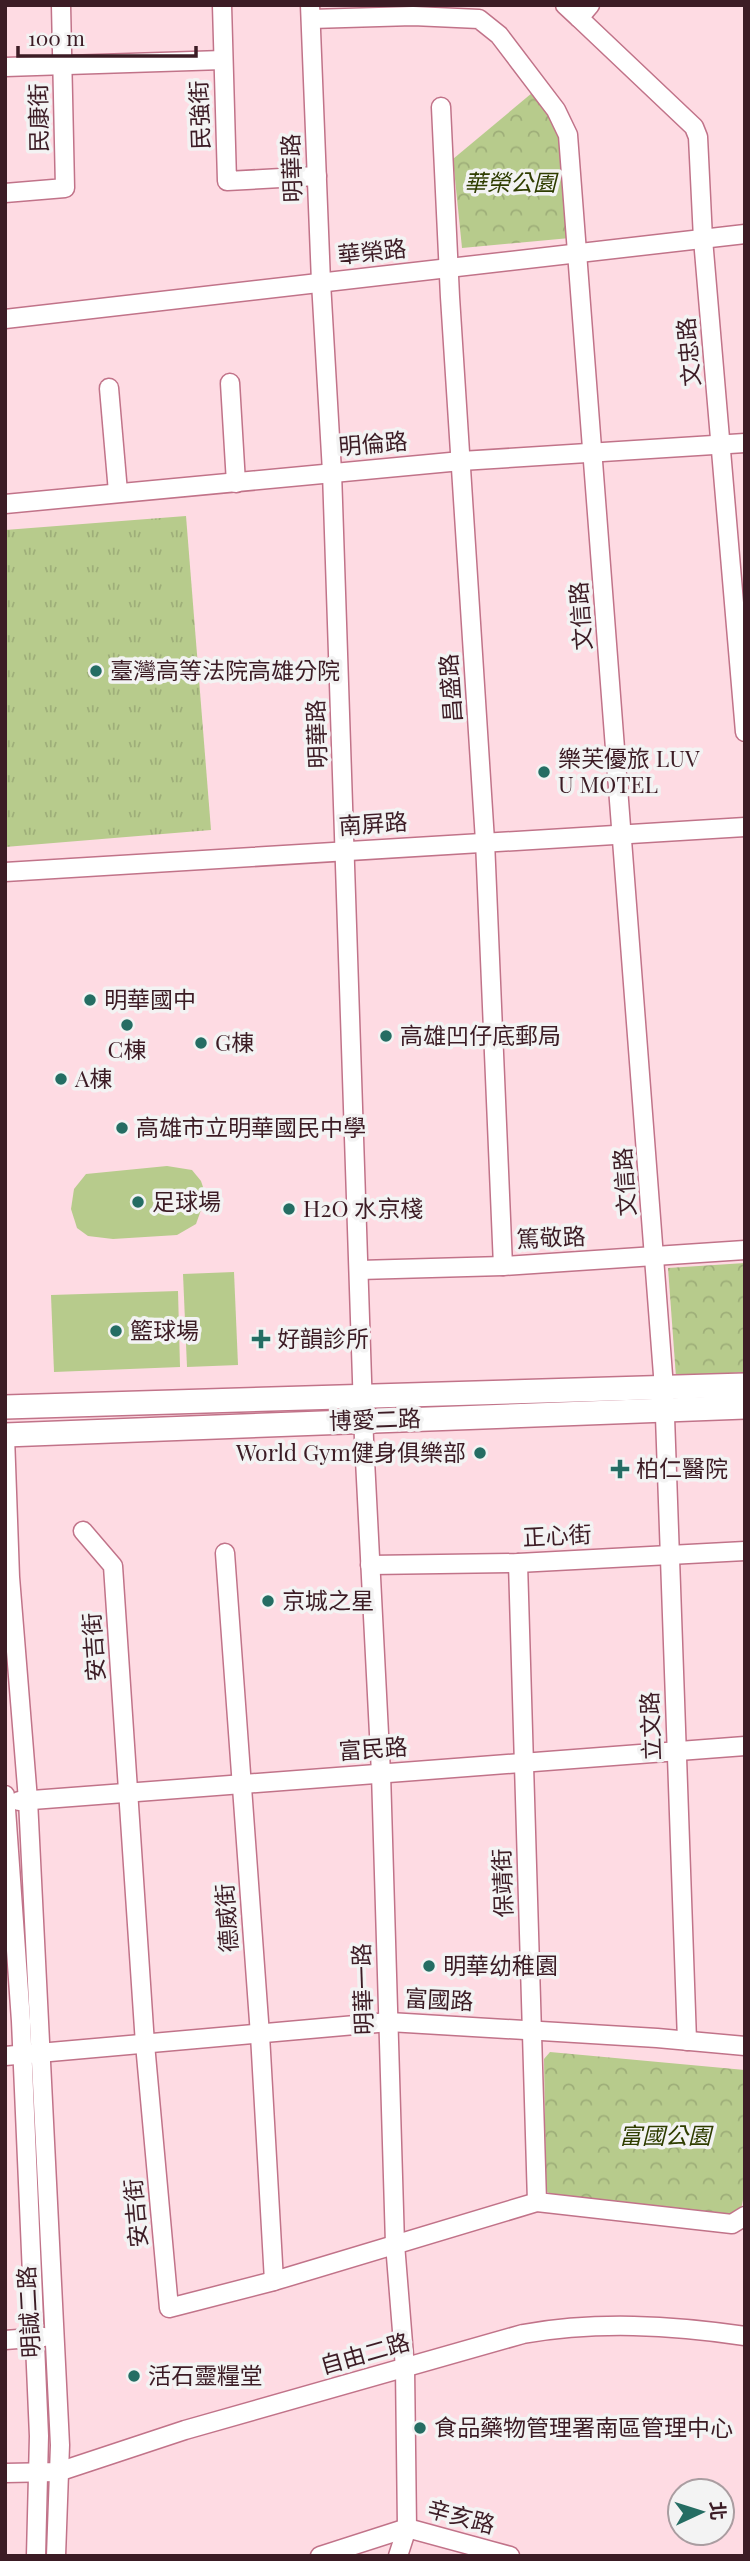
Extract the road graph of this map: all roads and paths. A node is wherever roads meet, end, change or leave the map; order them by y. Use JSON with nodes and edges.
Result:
{"nodes":[{"id":1,"x":61,"y":5,"type":"edge"},
{"id":2,"x":222,"y":5,"type":"edge"},
{"id":3,"x":565,"y":5,"type":"edge"},
{"id":4,"x":311,"y":12,"type":"edge"},
{"id":5,"x":584,"y":12,"type":"edge"},
{"id":6,"x":223,"y":60,"type":"junction"},
{"id":7,"x":62,"y":65,"type":"junction"},
{"id":8,"x":5,"y":67,"type":"edge"},
{"id":9,"x":441,"y":107,"type":"dead end"},
{"id":10,"x":317,"y":176,"type":"junction"},
{"id":11,"x":5,"y":193,"type":"edge"},
{"id":12,"x":745,"y":234,"type":"edge"},
{"id":13,"x":703,"y":239,"type":"junction"},
{"id":14,"x":578,"y":253,"type":"junction"},
{"id":15,"x":449,"y":268,"type":"junction"},
{"id":16,"x":321,"y":282,"type":"junction"},
{"id":17,"x":5,"y":319,"type":"edge"},
{"id":18,"x":230,"y":383,"type":"dead end"},
{"id":19,"x":109,"y":388,"type":"dead end"},
{"id":20,"x":745,"y":443,"type":"edge"},
{"id":21,"x":722,"y":445,"type":"junction"},
{"id":22,"x":593,"y":452,"type":"junction"},
{"id":23,"x":461,"y":461,"type":"junction"},
{"id":24,"x":332,"y":472,"type":"junction"},
{"id":25,"x":236,"y":483,"type":"junction"},
{"id":26,"x":118,"y":492,"type":"junction"},
{"id":27,"x":5,"y":504,"type":"edge"},
{"id":28,"x":745,"y":732,"type":"edge"},
{"id":29,"x":745,"y":827,"type":"edge"},
{"id":30,"x":622,"y":833,"type":"junction"},
{"id":31,"x":485,"y":841,"type":"junction"},
{"id":32,"x":345,"y":850,"type":"junction"},
{"id":33,"x":5,"y":872,"type":"edge"},
{"id":34,"x":745,"y":1250,"type":"edge"},
{"id":35,"x":655,"y":1256,"type":"junction"},
{"id":36,"x":503,"y":1266,"type":"junction"},
{"id":37,"x":359,"y":1270,"type":"junction"},
{"id":38,"x":745,"y":1385,"type":"edge"},
{"id":39,"x":363,"y":1395,"type":"junction"},
{"id":40,"x":665,"y":1399,"type":"junction"},
{"id":41,"x":5,"y":1407,"type":"edge"},
{"id":42,"x":745,"y":1407,"type":"edge"},
{"id":43,"x":364,"y":1420,"type":"junction"},
{"id":44,"x":5,"y":1435,"type":"edge"},
{"id":45,"x":82,"y":1531,"type":"dead end"},
{"id":46,"x":745,"y":1551,"type":"edge"},
{"id":47,"x":225,"y":1553,"type":"dead end"},
{"id":48,"x":671,"y":1556,"type":"junction"},
{"id":49,"x":518,"y":1563,"type":"junction"},
{"id":50,"x":370,"y":1565,"type":"junction"},
{"id":51,"x":12,"y":1584,"type":"edge"},
{"id":52,"x":745,"y":1746,"type":"edge"},
{"id":53,"x":676,"y":1751,"type":"junction"},
{"id":54,"x":524,"y":1763,"type":"junction"},
{"id":55,"x":381,"y":1773,"type":"junction"},
{"id":56,"x":241,"y":1784,"type":"junction"},
{"id":57,"x":128,"y":1793,"type":"junction"},
{"id":58,"x":5,"y":1795,"type":"edge"},
{"id":59,"x":28,"y":1800,"type":"junction"},
{"id":60,"x":5,"y":1802,"type":"edge"},
{"id":61,"x":389,"y":2022,"type":"junction"},
{"id":62,"x":532,"y":2030,"type":"junction"},
{"id":63,"x":260,"y":2035,"type":"junction"},
{"id":64,"x":687,"y":2041,"type":"junction"},
{"id":65,"x":145,"y":2045,"type":"junction"},
{"id":66,"x":745,"y":2046,"type":"edge"},
{"id":67,"x":22,"y":2055,"type":"edge"},
{"id":68,"x":537,"y":2202,"type":"junction"},
{"id":69,"x":745,"y":2216,"type":"edge"},
{"id":70,"x":396,"y":2244,"type":"junction"},
{"id":71,"x":274,"y":2281,"type":"junction"},
{"id":72,"x":745,"y":2336,"type":"edge"},
{"id":73,"x":54,"y":2337,"type":"junction"},
{"id":74,"x":34,"y":2338,"type":"junction"},
{"id":75,"x":5,"y":2340,"type":"edge"},
{"id":76,"x":405,"y":2368,"type":"junction"},
{"id":77,"x":58,"y":2472,"type":"junction"},
{"id":78,"x":5,"y":2473,"type":"edge"},
{"id":79,"x":37,"y":2473,"type":"junction"},
{"id":80,"x":407,"y":2528,"type":"junction"},
{"id":81,"x":36,"y":2556,"type":"edge"},
{"id":82,"x":56,"y":2556,"type":"edge"},
{"id":83,"x":320,"y":2556,"type":"edge"},
{"id":84,"x":398,"y":2556,"type":"edge"},
{"id":85,"x":510,"y":2556,"type":"edge"}],
"edges":[{"from":1,"to":7,"type":"street","name":"民康街"},
{"from":2,"to":6,"type":"street","name":"民強街"},
{"from":3,"to":5,"type":"street","name":"文忠路"},
{"from":4,"to":10,"type":"street","name":"明華路"},
{"from":4,"to":14,"type":"street","name":"文信路"},
{"from":5,"to":13,"type":"street","name":"文忠路"},
{"from":6,"to":7,"type":"street"},
{"from":6,"to":10,"type":"street","name":"民強街"},
{"from":7,"to":8,"type":"street"},
{"from":7,"to":11,"type":"street","name":"民康街"},
{"from":9,"to":15,"type":"street","name":"昌盛路"},
{"from":10,"to":16,"type":"street","name":"明華路"},
{"from":12,"to":13,"type":"street","name":"華榮路"},
{"from":13,"to":14,"type":"street","name":"華榮路"},
{"from":13,"to":21,"type":"street","name":"文忠路"},
{"from":14,"to":15,"type":"street","name":"華榮路"},
{"from":14,"to":22,"type":"street","name":"文信路"},
{"from":15,"to":16,"type":"street","name":"華榮路"},
{"from":15,"to":23,"type":"street","name":"昌盛路"},
{"from":16,"to":17,"type":"street","name":"華榮路"},
{"from":16,"to":24,"type":"street","name":"明華路"},
{"from":18,"to":25,"type":"street"},
{"from":19,"to":26,"type":"street"},
{"from":20,"to":21,"type":"street","name":"明倫路"},
{"from":21,"to":22,"type":"street","name":"明倫路"},
{"from":21,"to":28,"type":"street","name":"文忠路"},
{"from":22,"to":23,"type":"street","name":"明倫路"},
{"from":22,"to":30,"type":"street","name":"文信路"},
{"from":23,"to":24,"type":"street","name":"明倫路"},
{"from":23,"to":31,"type":"street","name":"昌盛路"},
{"from":24,"to":25,"type":"street","name":"明倫路"},
{"from":24,"to":32,"type":"street","name":"明華路"},
{"from":25,"to":26,"type":"street","name":"明倫路"},
{"from":26,"to":27,"type":"street","name":"明倫路"},
{"from":29,"to":30,"type":"street","name":"南屏路"},
{"from":30,"to":31,"type":"street","name":"南屏路"},
{"from":30,"to":35,"type":"street","name":"文信路"},
{"from":31,"to":32,"type":"street","name":"南屏路"},
{"from":31,"to":36,"type":"street","name":"昌盛路"},
{"from":32,"to":33,"type":"street","name":"南屏路"},
{"from":32,"to":37,"type":"street","name":"明華路"},
{"from":34,"to":35,"type":"street","name":"篤敬路"},
{"from":35,"to":36,"type":"street","name":"篤敬路"},
{"from":35,"to":40,"type":"street","name":"文信路"},
{"from":36,"to":37,"type":"street","name":"篤敬路"},
{"from":37,"to":39,"type":"street","name":"明華路"},
{"from":38,"to":40,"type":"main road","name":"博愛二路"},
{"from":39,"to":40,"type":"main road","name":"博愛二路"},
{"from":39,"to":41,"type":"main road","name":"博愛二路"},
{"from":39,"to":43,"type":"street","name":"明華路"},
{"from":40,"to":42,"type":"main road","name":"博愛二路"},
{"from":40,"to":43,"type":"main road","name":"博愛二路"},
{"from":40,"to":48,"type":"street","name":"立文路"},
{"from":43,"to":44,"type":"main road","name":"博愛二路"},
{"from":43,"to":50,"type":"street","name":"明華一路"},
{"from":44,"to":51,"type":"street","name":"明誠二路"},
{"from":45,"to":57,"type":"street","name":"安吉街"},
{"from":46,"to":48,"type":"street","name":"正心街"},
{"from":47,"to":56,"type":"street","name":"德威街"},
{"from":48,"to":49,"type":"street","name":"正心街"},
{"from":48,"to":53,"type":"street","name":"立文路"},
{"from":49,"to":50,"type":"street","name":"正心街"},
{"from":49,"to":54,"type":"street","name":"保靖街"},
{"from":50,"to":55,"type":"street","name":"明華一路"},
{"from":51,"to":59,"type":"street","name":"明誠二路"},
{"from":52,"to":53,"type":"street","name":"富民路"},
{"from":53,"to":54,"type":"street","name":"富民路"},
{"from":53,"to":64,"type":"street","name":"立文路"},
{"from":54,"to":55,"type":"street","name":"富民路"},
{"from":54,"to":62,"type":"street","name":"保靖街"},
{"from":55,"to":56,"type":"street","name":"富民路"},
{"from":55,"to":61,"type":"street","name":"明華一路"},
{"from":56,"to":57,"type":"street","name":"富民路"},
{"from":56,"to":63,"type":"street","name":"德威街"},
{"from":57,"to":59,"type":"street","name":"富民路"},
{"from":57,"to":65,"type":"street","name":"安吉街"},
{"from":58,"to":60,"type":"street","name":"明誠二路"},
{"from":59,"to":60,"type":"street","name":"富民路"},
{"from":59,"to":67,"type":"street","name":"明誠二路"},
{"from":60,"to":67,"type":"street","name":"明誠二路"},
{"from":61,"to":62,"type":"street","name":"富國路"},
{"from":61,"to":63,"type":"street","name":"富國路"},
{"from":61,"to":70,"type":"street","name":"明華一路"},
{"from":62,"to":64,"type":"street","name":"富國路"},
{"from":62,"to":68,"type":"street","name":"保靖街"},
{"from":63,"to":65,"type":"street","name":"富國路"},
{"from":63,"to":71,"type":"street","name":"德威街"},
{"from":64,"to":66,"type":"street","name":"富國路"},
{"from":65,"to":67,"type":"street","name":"富國路"},
{"from":65,"to":71,"type":"street","name":"安吉街"},
{"from":67,"to":73,"type":"street","name":"明誠二路"},
{"from":67,"to":74,"type":"street","name":"明誠二路"},
{"from":68,"to":69,"type":"street","name":"安吉街"},
{"from":68,"to":70,"type":"street","name":"安吉街"},
{"from":70,"to":71,"type":"street","name":"安吉街"},
{"from":70,"to":76,"type":"street","name":"明華一路"},
{"from":72,"to":76,"type":"street","name":"自由二路"},
{"from":73,"to":74,"type":"street"},
{"from":73,"to":77,"type":"street","name":"明誠二路"},
{"from":74,"to":75,"type":"street"},
{"from":74,"to":79,"type":"street","name":"明誠二路"},
{"from":76,"to":77,"type":"street","name":"自由二路"},
{"from":76,"to":80,"type":"street","name":"明華一路"},
{"from":77,"to":79,"type":"street","name":"自由二路"},
{"from":77,"to":82,"type":"street","name":"明誠二路"},
{"from":78,"to":79,"type":"street","name":"自由二路"},
{"from":79,"to":81,"type":"street","name":"明誠二路"},
{"from":80,"to":83,"type":"street","name":"辛亥路"},
{"from":80,"to":84,"type":"street","name":"明華一路"},
{"from":80,"to":85,"type":"street","name":"辛亥路"}]}
